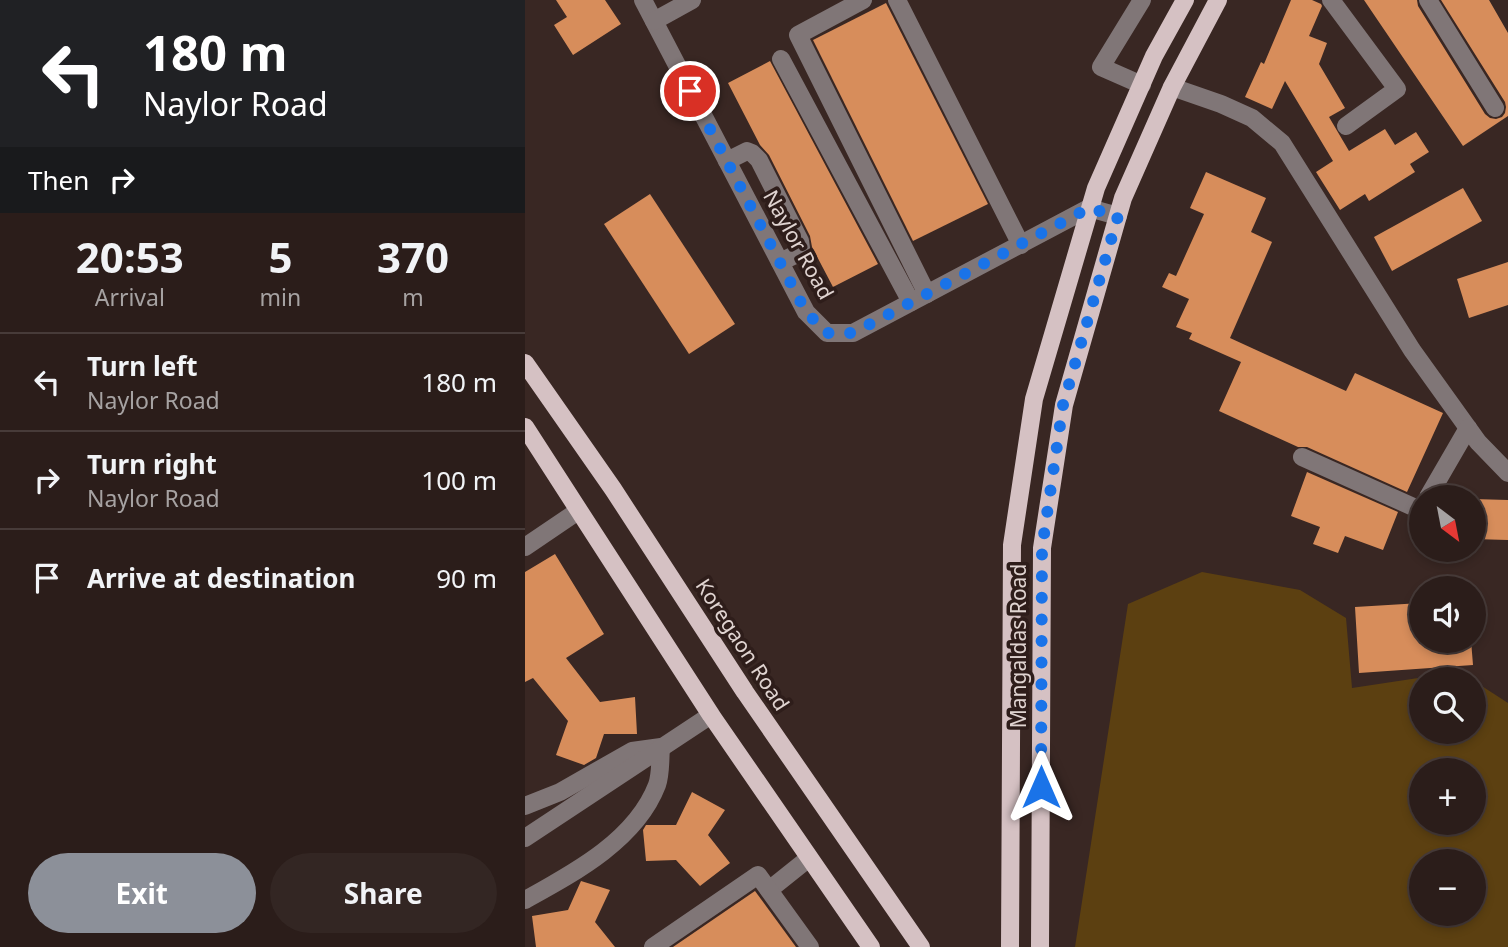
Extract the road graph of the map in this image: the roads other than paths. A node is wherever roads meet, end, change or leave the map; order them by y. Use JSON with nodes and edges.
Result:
{"nodes":[{"id":1,"x":643,"y":0,"type":"edge"},
{"id":2,"x":692,"y":0,"type":"edge"},
{"id":3,"x":863,"y":0,"type":"edge"},
{"id":4,"x":897,"y":0,"type":"edge"},
{"id":5,"x":1142,"y":0,"type":"edge"},
{"id":6,"x":1185,"y":0,"type":"edge"},
{"id":7,"x":1218,"y":0,"type":"edge"},
{"id":8,"x":1331,"y":0,"type":"edge"},
{"id":9,"x":1428,"y":0,"type":"edge"},
{"id":10,"x":654,"y":21,"type":"junction"},
{"id":11,"x":781,"y":59,"type":"dead end"},
{"id":12,"x":1142,"y":85,"type":"junction"},
{"id":13,"x":1172,"y":87,"type":"junction"},
{"id":14,"x":1495,"y":108,"type":"dead end"},
{"id":15,"x":1346,"y":126,"type":"dead end"},
{"id":16,"x":727,"y":161,"type":"junction"},
{"id":17,"x":1089,"y":208,"type":"junction"},
{"id":18,"x":1118,"y":216,"type":"junction"},
{"id":19,"x":1021,"y":245,"type":"junction"},
{"id":20,"x":780,"y":262,"type":"junction"},
{"id":21,"x":927,"y":294,"type":"junction"},
{"id":22,"x":911,"y":302,"type":"junction"},
{"id":23,"x":526,"y":365,"type":"edge"},
{"id":24,"x":525,"y":427,"type":"edge"},
{"id":25,"x":1468,"y":428,"type":"junction"},
{"id":26,"x":1302,"y":457,"type":"dead end"},
{"id":27,"x":1508,"y":473,"type":"edge"},
{"id":28,"x":1435,"y":485,"type":"edge"},
{"id":29,"x":1409,"y":505,"type":"edge"},
{"id":30,"x":579,"y":511,"type":"junction"},
{"id":31,"x":525,"y":547,"type":"edge"},
{"id":32,"x":711,"y":715,"type":"junction"},
{"id":33,"x":661,"y":747,"type":"junction"},
{"id":34,"x":525,"y":806,"type":"edge"},
{"id":35,"x":525,"y":838,"type":"edge"},
{"id":36,"x":809,"y":858,"type":"junction"},
{"id":37,"x":769,"y":890,"type":"junction"},
{"id":38,"x":525,"y":900,"type":"edge"},
{"id":39,"x":653,"y":947,"type":"edge"},
{"id":40,"x":810,"y":947,"type":"edge"},
{"id":41,"x":871,"y":947,"type":"edge"},
{"id":42,"x":921,"y":947,"type":"edge"},
{"id":43,"x":1010,"y":947,"type":"edge"},
{"id":44,"x":1040,"y":947,"type":"edge"}],
"edges":[{"from":1,"to":10,"type":"street","name":"Naylor Road"},
{"from":2,"to":10,"type":"street"},
{"from":3,"to":21,"type":"street"},
{"from":4,"to":19,"type":"street"},
{"from":5,"to":12,"type":"street"},
{"from":6,"to":12,"type":"main road","name":"Mangaldas Road"},
{"from":7,"to":13,"type":"main road","name":"Mangaldas Road"},
{"from":8,"to":15,"type":"street"},
{"from":9,"to":14,"type":"street"},
{"from":10,"to":16,"type":"street","name":"Naylor Road"},
{"from":11,"to":22,"type":"street"},
{"from":12,"to":17,"type":"main road","name":"Mangaldas Road"},
{"from":13,"to":18,"type":"main road","name":"Mangaldas Road"},
{"from":13,"to":25,"type":"street"},
{"from":16,"to":20,"type":"street","name":"Naylor Road"},
{"from":16,"to":20,"type":"street"},
{"from":17,"to":18,"type":"street"},
{"from":17,"to":19,"type":"street","name":"Naylor Road"},
{"from":17,"to":43,"type":"main road","name":"Mangaldas Road"},
{"from":18,"to":44,"type":"main road","name":"Mangaldas Road"},
{"from":19,"to":21,"type":"street","name":"Naylor Road"},
{"from":20,"to":22,"type":"street","name":"Naylor Road"},
{"from":21,"to":22,"type":"street","name":"Naylor Road"},
{"from":23,"to":42,"type":"main road","name":"Koregaon Road"},
{"from":24,"to":30,"type":"main road"},
{"from":25,"to":27,"type":"street"},
{"from":25,"to":28,"type":"street"},
{"from":26,"to":29,"type":"street"},
{"from":30,"to":31,"type":"street"},
{"from":30,"to":32,"type":"main road"},
{"from":32,"to":33,"type":"street"},
{"from":32,"to":36,"type":"main road"},
{"from":33,"to":34,"type":"street"},
{"from":33,"to":35,"type":"street"},
{"from":33,"to":38,"type":"street"},
{"from":36,"to":37,"type":"street"},
{"from":36,"to":41,"type":"main road"},
{"from":37,"to":39,"type":"street"},
{"from":37,"to":40,"type":"street"}]}
